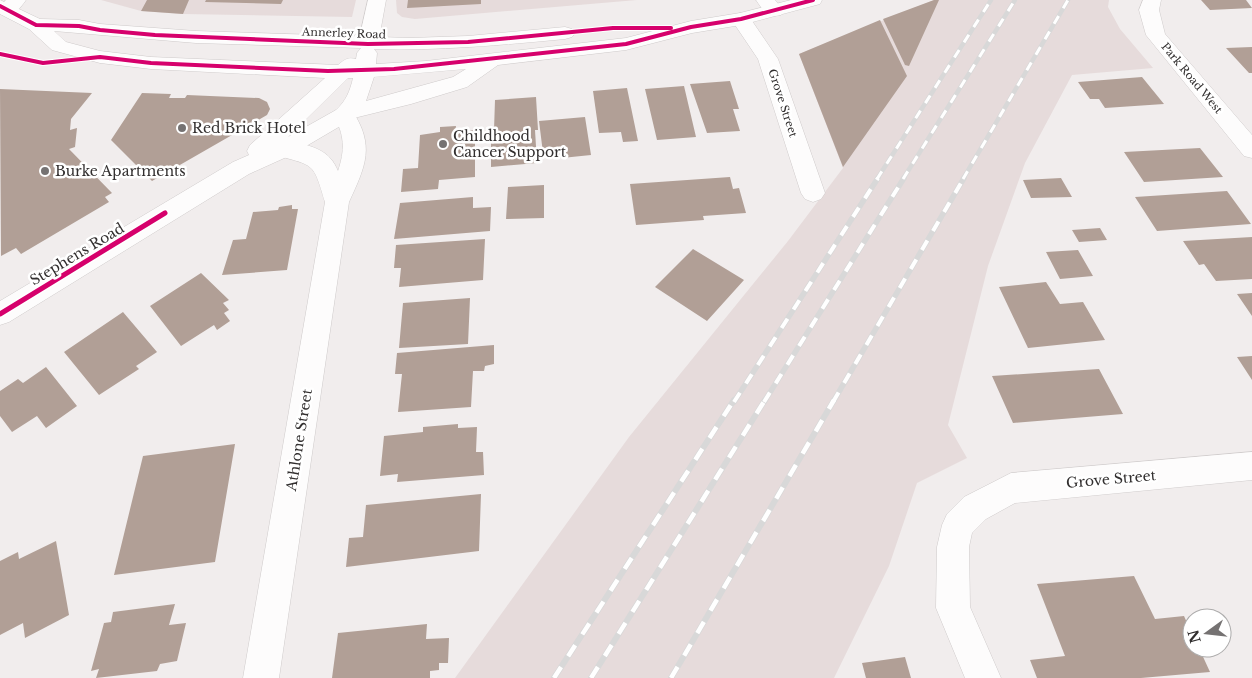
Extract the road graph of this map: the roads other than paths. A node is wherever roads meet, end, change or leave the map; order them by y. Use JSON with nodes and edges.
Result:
{"nodes":[{"id":1,"x":377,"y":0,"type":"edge"},
{"id":2,"x":813,"y":0,"type":"edge"},
{"id":3,"x":1152,"y":0,"type":"edge"},
{"id":4,"x":769,"y":5,"type":"edge"},
{"id":5,"x":8,"y":6,"type":"edge"},
{"id":6,"x":741,"y":19,"type":"junction"},
{"id":7,"x":36,"y":25,"type":"junction"},
{"id":8,"x":691,"y":28,"type":"junction"},
{"id":9,"x":368,"y":44,"type":"junction"},
{"id":10,"x":494,"y":60,"type":"junction"},
{"id":11,"x":355,"y":71,"type":"junction"},
{"id":12,"x":346,"y":114,"type":"junction"},
{"id":13,"x":283,"y":149,"type":"junction"},
{"id":14,"x":1252,"y":150,"type":"edge"},
{"id":15,"x":241,"y":168,"type":"junction"},
{"id":16,"x":812,"y":193,"type":"dead end"},
{"id":17,"x":337,"y":202,"type":"junction"},
{"id":18,"x":0,"y":314,"type":"edge"},
{"id":19,"x":1252,"y":466,"type":"edge"},
{"id":20,"x":261,"y":678,"type":"edge"},
{"id":21,"x":983,"y":678,"type":"edge"}],
"edges":[{"from":1,"to":9,"type":"street"},
{"from":2,"to":4,"type":"street","name":"Annerley Road"},
{"from":3,"to":14,"type":"street","name":"Park Road West"},
{"from":4,"to":6,"type":"street","name":"Annerley Road"},
{"from":5,"to":7,"type":"street","name":"Annerley Road"},
{"from":6,"to":8,"type":"street","name":"Annerley Road"},
{"from":6,"to":16,"type":"street","name":"Grove Street"},
{"from":7,"to":9,"type":"street","name":"Annerley Road"},
{"from":7,"to":11,"type":"street","name":"Annerley Road"},
{"from":8,"to":9,"type":"street","name":"Annerley Road"},
{"from":8,"to":10,"type":"street","name":"Annerley Road"},
{"from":9,"to":11,"type":"street","name":"Stephens Road"},
{"from":10,"to":11,"type":"street","name":"Annerley Road"},
{"from":10,"to":12,"type":"street","name":"Stephens Road"},
{"from":11,"to":12,"type":"street"},
{"from":11,"to":15,"type":"street","name":"Stephens Road"},
{"from":12,"to":13,"type":"street","name":"Stephens Road"},
{"from":12,"to":17,"type":"street","name":"Athlone Street"},
{"from":13,"to":15,"type":"street","name":"Stephens Road"},
{"from":13,"to":17,"type":"street","name":"Athlone Street"},
{"from":15,"to":18,"type":"street","name":"Stephens Road"},
{"from":17,"to":20,"type":"street","name":"Athlone Street"},
{"from":19,"to":21,"type":"street","name":"Grove Street"}]}
